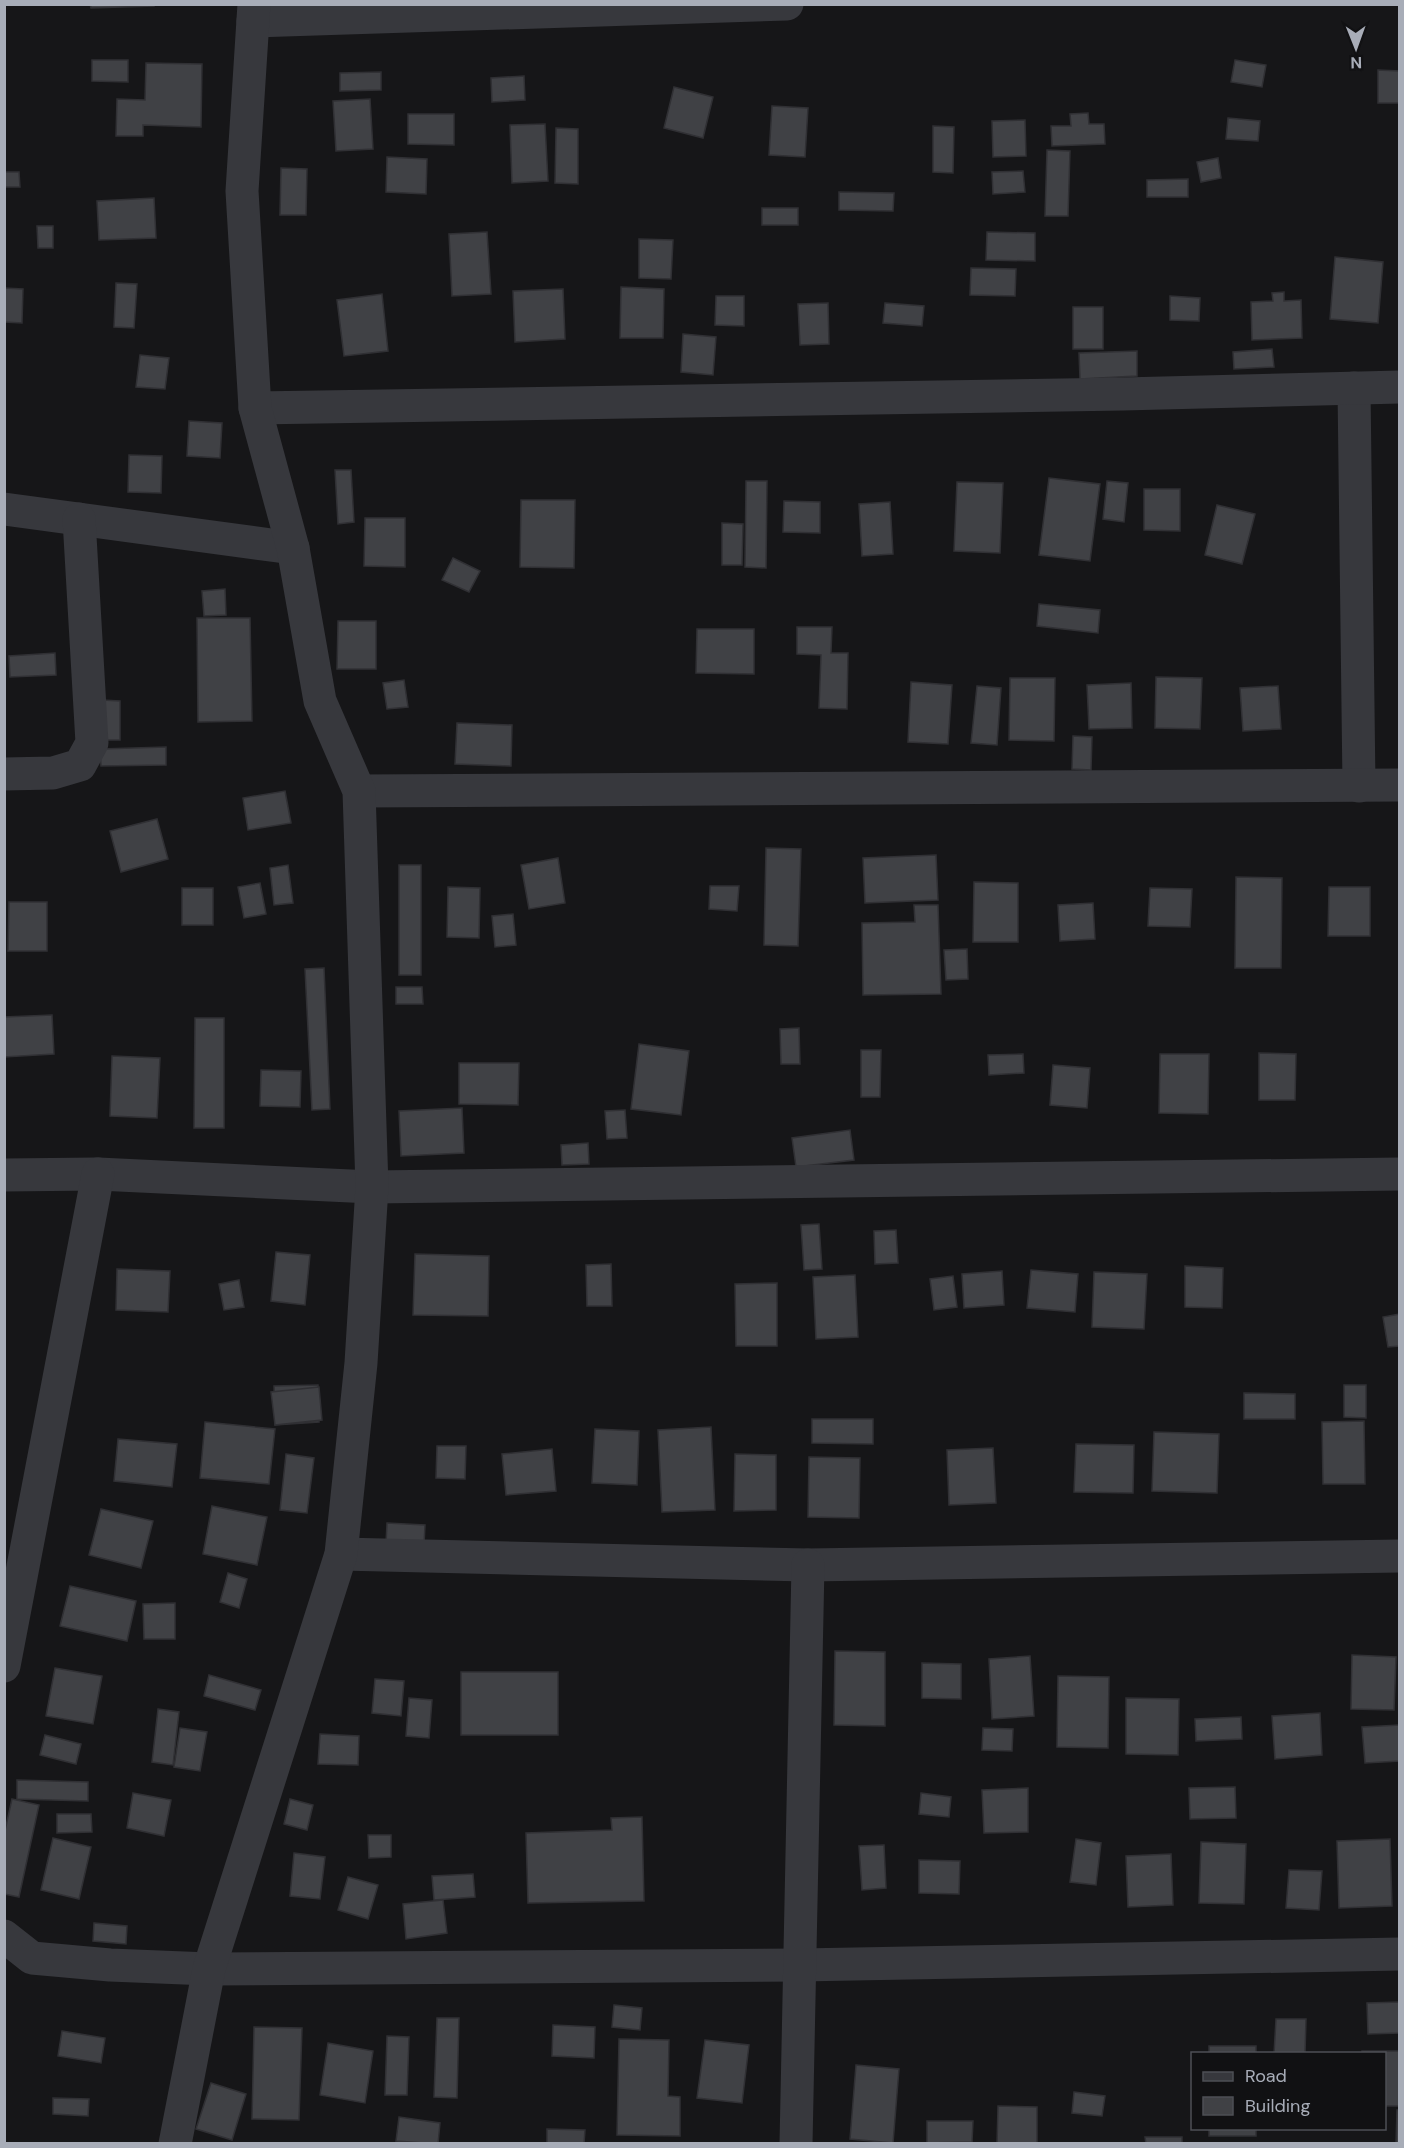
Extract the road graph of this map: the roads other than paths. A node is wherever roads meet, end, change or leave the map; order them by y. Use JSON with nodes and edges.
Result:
{"nodes":[{"id":1,"x":786,"y":4,"type":"edge"},
{"id":2,"x":254,"y":13,"type":"edge"},
{"id":3,"x":1400,"y":387,"type":"edge"},
{"id":4,"x":1354,"y":388,"type":"junction"},
{"id":5,"x":255,"y":408,"type":"junction"},
{"id":6,"x":4,"y":510,"type":"edge"},
{"id":7,"x":79,"y":519,"type":"junction"},
{"id":8,"x":293,"y":548,"type":"junction"},
{"id":9,"x":4,"y":774,"type":"edge"},
{"id":10,"x":1400,"y":785,"type":"edge"},
{"id":11,"x":1359,"y":786,"type":"junction"},
{"id":12,"x":359,"y":791,"type":"junction"},
{"id":13,"x":98,"y":1173,"type":"junction"},
{"id":14,"x":1400,"y":1174,"type":"edge"},
{"id":15,"x":4,"y":1175,"type":"edge"},
{"id":16,"x":372,"y":1187,"type":"junction"},
{"id":17,"x":341,"y":1554,"type":"junction"},
{"id":18,"x":1400,"y":1556,"type":"edge"},
{"id":19,"x":808,"y":1565,"type":"junction"},
{"id":20,"x":4,"y":1666,"type":"edge"},
{"id":21,"x":4,"y":1936,"type":"edge"},
{"id":22,"x":1400,"y":1954,"type":"edge"},
{"id":23,"x":800,"y":1965,"type":"junction"},
{"id":24,"x":208,"y":1969,"type":"junction"},
{"id":25,"x":175,"y":2144,"type":"edge"},
{"id":26,"x":796,"y":2144,"type":"edge"}],
"edges":[{"from":1,"to":2,"type":"street"},
{"from":2,"to":5,"type":"street"},
{"from":3,"to":4,"type":"street"},
{"from":4,"to":5,"type":"street"},
{"from":4,"to":11,"type":"street"},
{"from":5,"to":8,"type":"street"},
{"from":6,"to":7,"type":"street"},
{"from":7,"to":8,"type":"street"},
{"from":7,"to":9,"type":"street"},
{"from":8,"to":12,"type":"street"},
{"from":10,"to":11,"type":"street"},
{"from":11,"to":12,"type":"street"},
{"from":12,"to":16,"type":"street"},
{"from":13,"to":15,"type":"street"},
{"from":13,"to":16,"type":"street"},
{"from":13,"to":20,"type":"street"},
{"from":14,"to":16,"type":"street"},
{"from":16,"to":17,"type":"street"},
{"from":17,"to":19,"type":"street"},
{"from":17,"to":24,"type":"street"},
{"from":18,"to":19,"type":"street"},
{"from":19,"to":23,"type":"street"},
{"from":21,"to":24,"type":"street"},
{"from":22,"to":23,"type":"street"},
{"from":23,"to":24,"type":"street"},
{"from":23,"to":26,"type":"street"},
{"from":24,"to":25,"type":"street"}]}
